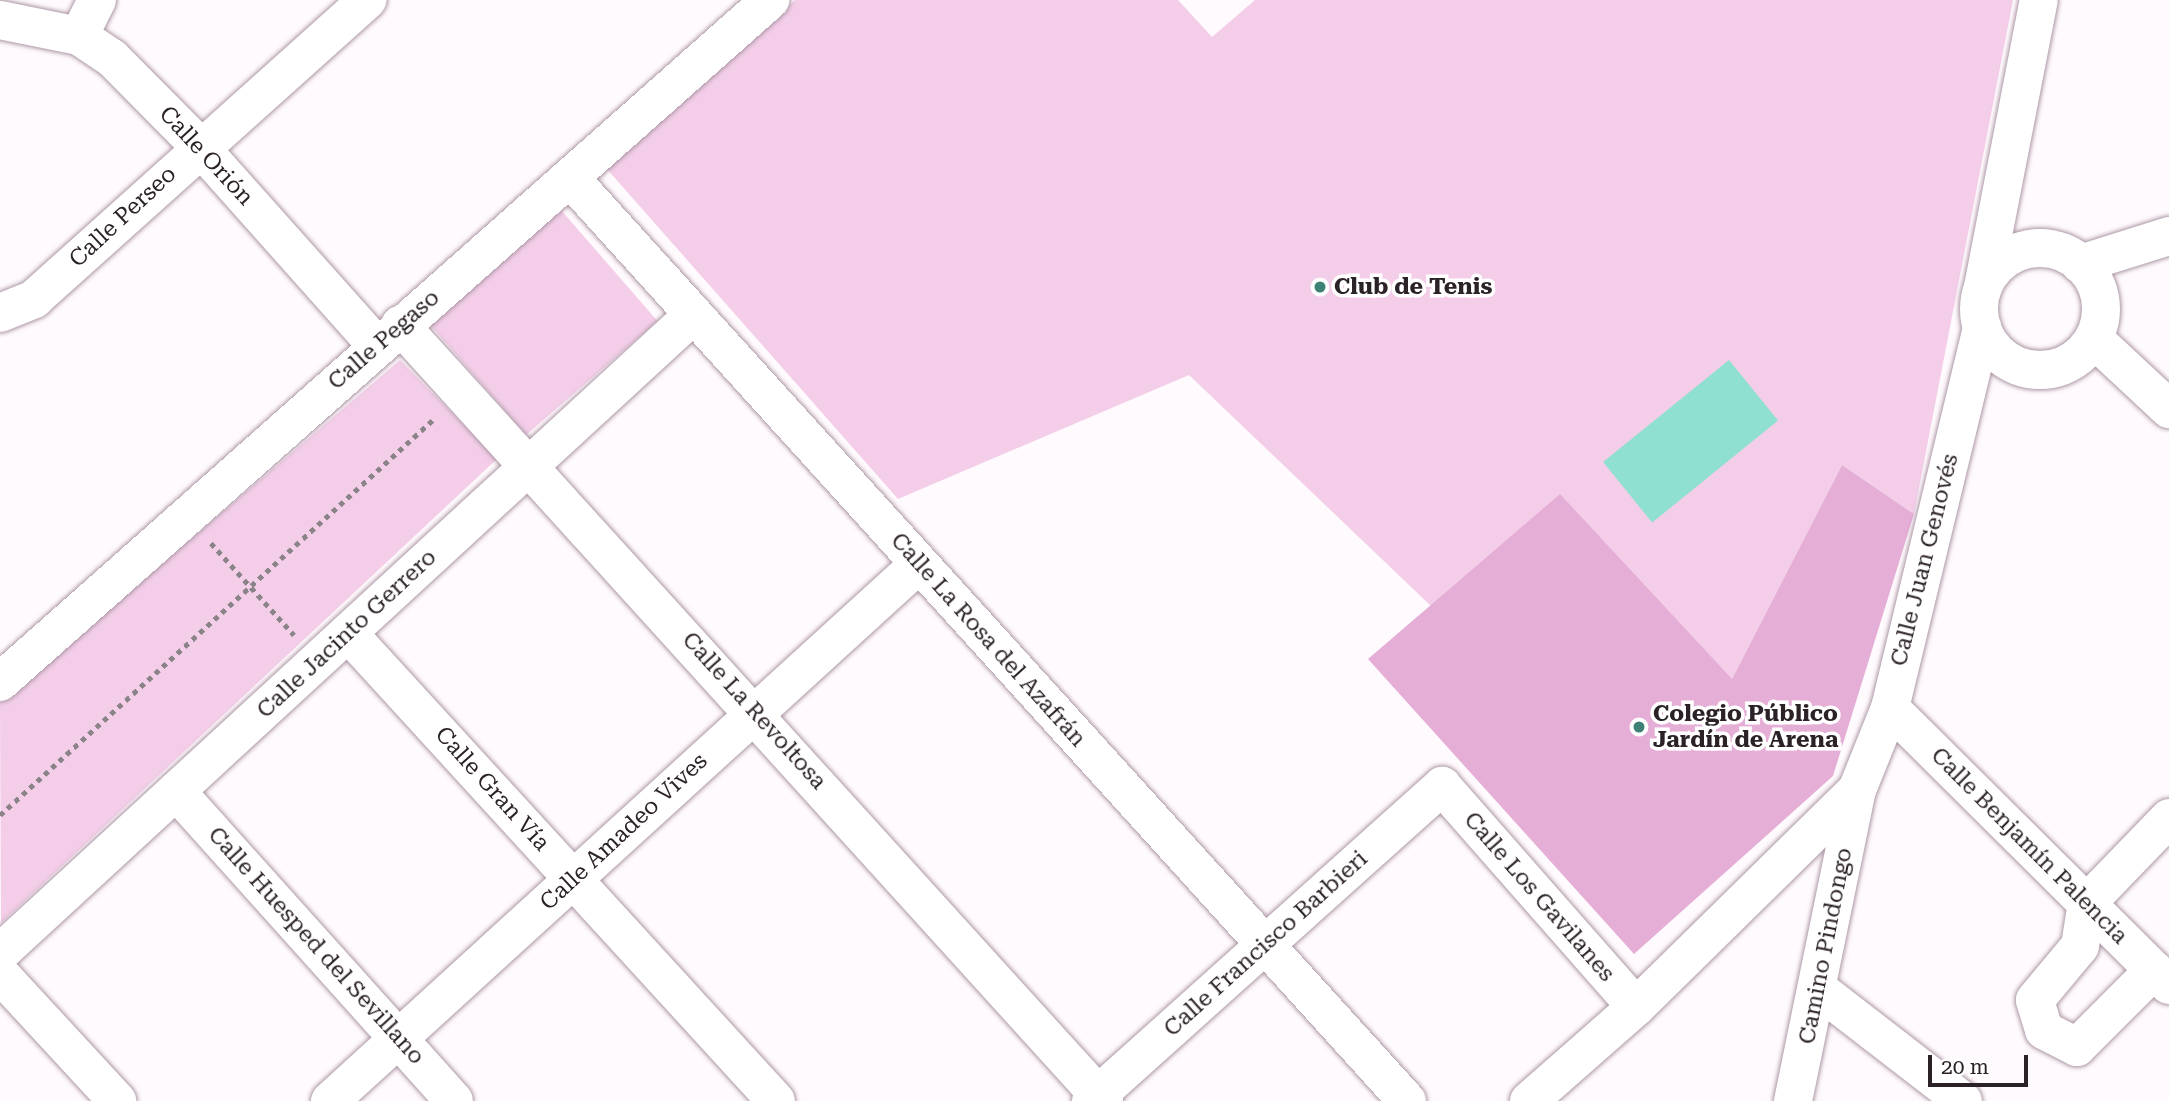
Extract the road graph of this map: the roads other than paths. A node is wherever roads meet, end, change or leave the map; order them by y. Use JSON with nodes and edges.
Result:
{"nodes":[{"id":1,"x":97,"y":0,"type":"edge"},
{"id":2,"x":367,"y":0,"type":"edge"},
{"id":3,"x":770,"y":0,"type":"edge"},
{"id":4,"x":2039,"y":0,"type":"edge"},
{"id":5,"x":0,"y":20,"type":"edge"},
{"id":6,"x":79,"y":36,"type":"junction"},
{"id":7,"x":199,"y":146,"type":"junction"},
{"id":8,"x":570,"y":178,"type":"junction"},
{"id":9,"x":2169,"y":236,"type":"edge"},
{"id":10,"x":2080,"y":264,"type":"junction"},
{"id":11,"x":1982,"y":309,"type":"junction"},
{"id":12,"x":0,"y":313,"type":"edge"},
{"id":13,"x":693,"y":315,"type":"junction"},
{"id":14,"x":389,"y":336,"type":"junction"},
{"id":15,"x":2094,"y":339,"type":"junction"},
{"id":16,"x":2169,"y":409,"type":"edge"},
{"id":17,"x":530,"y":466,"type":"junction"},
{"id":18,"x":919,"y":564,"type":"junction"},
{"id":19,"x":348,"y":633,"type":"junction"},
{"id":20,"x":0,"y":682,"type":"edge"},
{"id":21,"x":1890,"y":708,"type":"junction"},
{"id":22,"x":755,"y":712,"type":"junction"},
{"id":23,"x":1442,"y":786,"type":"joint"},
{"id":24,"x":1857,"y":790,"type":"junction"},
{"id":25,"x":176,"y":791,"type":"junction"},
{"id":26,"x":2169,"y":818,"type":"edge"},
{"id":27,"x":574,"y":880,"type":"junction"},
{"id":28,"x":2087,"y":903,"type":"junction"},
{"id":29,"x":1265,"y":945,"type":"junction"},
{"id":30,"x":0,"y":953,"type":"edge"},
{"id":31,"x":0,"y":974,"type":"edge"},
{"id":32,"x":2161,"y":977,"type":"edge"},
{"id":33,"x":1818,"y":989,"type":"junction"},
{"id":34,"x":1636,"y":1007,"type":"junction"},
{"id":35,"x":397,"y":1036,"type":"junction"},
{"id":36,"x":1098,"y":1099,"type":"edge"},
{"id":37,"x":117,"y":1101,"type":"edge"},
{"id":38,"x":330,"y":1101,"type":"edge"},
{"id":39,"x":454,"y":1101,"type":"edge"},
{"id":40,"x":776,"y":1101,"type":"edge"},
{"id":41,"x":1407,"y":1101,"type":"edge"},
{"id":42,"x":1529,"y":1101,"type":"edge"},
{"id":43,"x":1793,"y":1101,"type":"edge"},
{"id":44,"x":1963,"y":1101,"type":"edge"}],
"edges":[{"from":1,"to":6,"type":"street"},
{"from":2,"to":7,"type":"street","name":"Calle Perseo"},
{"from":3,"to":8,"type":"street","name":"Calle Pegaso"},
{"from":4,"to":11,"type":"street","name":"Calle Juan Genovés"},
{"from":5,"to":6,"type":"street","name":"Calle Orión"},
{"from":6,"to":7,"type":"street","name":"Calle Orión"},
{"from":7,"to":12,"type":"street","name":"Calle Perseo"},
{"from":7,"to":14,"type":"street","name":"Calle Orión"},
{"from":8,"to":13,"type":"street","name":"Calle La Rosa del Azafrán"},
{"from":8,"to":14,"type":"street","name":"Calle Pegaso"},
{"from":9,"to":10,"type":"street"},
{"from":10,"to":11,"type":"street"},
{"from":10,"to":15,"type":"street"},
{"from":11,"to":15,"type":"street"},
{"from":11,"to":21,"type":"street","name":"Calle Juan Genovés"},
{"from":13,"to":17,"type":"street","name":"Calle Jacinto Gerrero"},
{"from":13,"to":18,"type":"street","name":"Calle La Rosa del Azafrán"},
{"from":14,"to":17,"type":"street","name":"Calle La Revoltosa"},
{"from":14,"to":20,"type":"street","name":"Calle Pegaso"},
{"from":15,"to":16,"type":"street"},
{"from":17,"to":19,"type":"street","name":"Calle Jacinto Gerrero"},
{"from":17,"to":22,"type":"street","name":"Calle La Revoltosa"},
{"from":18,"to":22,"type":"street","name":"Calle Amadeo Vives"},
{"from":18,"to":29,"type":"street","name":"Calle La Rosa del Azafrán"},
{"from":19,"to":25,"type":"street","name":"Calle Jacinto Gerrero"},
{"from":19,"to":27,"type":"street","name":"Calle Gran Vía"},
{"from":21,"to":24,"type":"street","name":"Calle Juan Genovés"},
{"from":21,"to":28,"type":"street","name":"Calle Benjamín Palencia"},
{"from":22,"to":27,"type":"street","name":"Calle Amadeo Vives"},
{"from":22,"to":36,"type":"street","name":"Calle La Revoltosa"},
{"from":23,"to":29,"type":"street","name":"Calle Francisco Barbieri"},
{"from":23,"to":34,"type":"street","name":"Calle Los Gavilanes"},
{"from":24,"to":33,"type":"street","name":"Camino Pindongo"},
{"from":24,"to":34,"type":"street"},
{"from":25,"to":30,"type":"street","name":"Calle Jacinto Gerrero"},
{"from":25,"to":35,"type":"street","name":"Calle Huesped del Sevillano"},
{"from":26,"to":28,"type":"street"},
{"from":27,"to":35,"type":"street","name":"Calle Amadeo Vives"},
{"from":27,"to":40,"type":"street","name":"Calle Gran Vía"},
{"from":28,"to":32,"type":"street","name":"Calle Benjamín Palencia"},
{"from":28,"to":32,"type":"street"},
{"from":29,"to":36,"type":"street","name":"Calle Francisco Barbieri"},
{"from":29,"to":41,"type":"street","name":"Calle La Rosa del Azafrán"},
{"from":31,"to":37,"type":"street"},
{"from":33,"to":43,"type":"street","name":"Camino Pindongo"},
{"from":33,"to":44,"type":"street"},
{"from":34,"to":42,"type":"street"},
{"from":35,"to":38,"type":"street","name":"Calle Amadeo Vives"},
{"from":35,"to":39,"type":"street","name":"Calle Huesped del Sevillano"}]}
